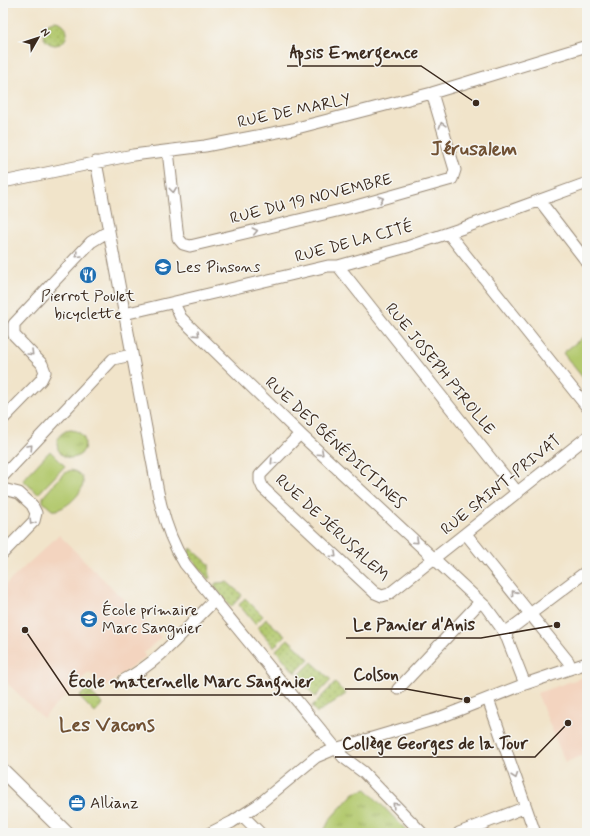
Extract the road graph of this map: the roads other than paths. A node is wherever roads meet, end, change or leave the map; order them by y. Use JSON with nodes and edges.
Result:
{"nodes":[{"id":1,"x":587,"y":46,"type":"edge"},
{"id":2,"x":432,"y":93,"type":"junction"},
{"id":3,"x":168,"y":151,"type":"junction"},
{"id":4,"x":96,"y":162,"type":"junction"},
{"id":5,"x":3,"y":182,"type":"edge"},
{"id":6,"x":587,"y":183,"type":"edge"},
{"id":7,"x":540,"y":201,"type":"junction"},
{"id":8,"x":448,"y":232,"type":"junction"},
{"id":9,"x":109,"y":233,"type":"junction"},
{"id":10,"x":587,"y":262,"type":"edge"},
{"id":11,"x":338,"y":266,"type":"junction"},
{"id":12,"x":174,"y":303,"type":"junction"},
{"id":13,"x":124,"y":314,"type":"junction"},
{"id":14,"x":132,"y":355,"type":"junction"},
{"id":15,"x":587,"y":407,"type":"edge"},
{"id":16,"x":3,"y":419,"type":"edge"},
{"id":17,"x":300,"y":434,"type":"junction"},
{"id":18,"x":587,"y":437,"type":"edge"},
{"id":19,"x":3,"y":476,"type":"edge"},
{"id":20,"x":3,"y":489,"type":"edge"},
{"id":21,"x":518,"y":493,"type":"junction"},
{"id":22,"x":466,"y":534,"type":"junction"},
{"id":23,"x":3,"y":553,"type":"edge"},
{"id":24,"x":435,"y":558,"type":"junction"},
{"id":25,"x":587,"y":571,"type":"edge"},
{"id":26,"x":215,"y":600,"type":"junction"},
{"id":27,"x":480,"y":602,"type":"junction"},
{"id":28,"x":531,"y":615,"type":"junction"},
{"id":29,"x":505,"y":633,"type":"junction"},
{"id":30,"x":587,"y":663,"type":"edge"},
{"id":31,"x":571,"y":668,"type":"junction"},
{"id":32,"x":124,"y":680,"type":"dead end"},
{"id":33,"x":525,"y":684,"type":"junction"},
{"id":34,"x":398,"y":689,"type":"dead end"},
{"id":35,"x":488,"y":699,"type":"junction"},
{"id":36,"x":335,"y":749,"type":"junction"},
{"id":37,"x":3,"y":771,"type":"edge"},
{"id":38,"x":526,"y":807,"type":"junction"},
{"id":39,"x":242,"y":815,"type":"junction"},
{"id":40,"x":66,"y":833,"type":"edge"},
{"id":41,"x":210,"y":833,"type":"edge"},
{"id":42,"x":260,"y":833,"type":"edge"},
{"id":43,"x":422,"y":833,"type":"edge"},
{"id":44,"x":460,"y":833,"type":"edge"},
{"id":45,"x":535,"y":833,"type":"edge"}],
"edges":[{"from":1,"to":2,"type":"street","name":"RUE DE MARLY"},
{"from":2,"to":3,"type":"street","name":"RUE DE MARLY"},
{"from":3,"to":2,"type":"street","name":"RUE DU 19 NOVEMBRE","one_way":true},
{"from":3,"to":4,"type":"street","name":"RUE DE MARLY"},
{"from":4,"to":5,"type":"street","name":"RUE DE MARLY"},
{"from":4,"to":9,"type":"street"},
{"from":6,"to":7,"type":"street","name":"RUE DE LA CITÉ"},
{"from":7,"to":8,"type":"street","name":"RUE DE LA CITÉ"},
{"from":7,"to":10,"type":"street"},
{"from":8,"to":11,"type":"street","name":"RUE DE LA CITÉ"},
{"from":8,"to":15,"type":"street"},
{"from":9,"to":13,"type":"street"},
{"from":9,"to":16,"type":"street","one_way":true},
{"from":11,"to":12,"type":"street","name":"RUE DE LA CITÉ"},
{"from":11,"to":21,"type":"street","name":"RUE JOSEPH PIROLLE"},
{"from":12,"to":13,"type":"street","name":"RUE DE LA CITÉ"},
{"from":12,"to":17,"type":"street","name":"RUE DES BÉNÉDICTINES","one_way":true},
{"from":13,"to":14,"type":"street"},
{"from":19,"to":14,"type":"street","one_way":true},
{"from":14,"to":26,"type":"street"},
{"from":17,"to":24,"type":"street","name":"RUE DES BÉNÉDICTINES","one_way":true},
{"from":17,"to":24,"type":"street","name":"RUE DE JÉRUSALEM","one_way":true},
{"from":18,"to":21,"type":"street","name":"RUE SAINT-PRIVAT"},
{"from":20,"to":23,"type":"street","one_way":true},
{"from":21,"to":22,"type":"street","name":"RUE SAINT-PRIVAT"},
{"from":22,"to":24,"type":"street","name":"RUE SAINT-PRIVAT"},
{"from":28,"to":22,"type":"street","one_way":true},
{"from":24,"to":27,"type":"street","name":"RUE DES BÉNÉDICTINES"},
{"from":25,"to":28,"type":"street"},
{"from":26,"to":32,"type":"street"},
{"from":26,"to":36,"type":"street"},
{"from":27,"to":29,"type":"street","name":"RUE DES BÉNÉDICTINES"},
{"from":27,"to":34,"type":"street"},
{"from":28,"to":29,"type":"street"},
{"from":28,"to":31,"type":"street"},
{"from":29,"to":33,"type":"street","name":"RUE DES BÉNÉDICTINES"},
{"from":30,"to":31,"type":"street"},
{"from":31,"to":33,"type":"street"},
{"from":33,"to":35,"type":"street"},
{"from":35,"to":36,"type":"street"},
{"from":35,"to":38,"type":"street","one_way":true},
{"from":36,"to":39,"type":"street"},
{"from":43,"to":36,"type":"street","one_way":true},
{"from":37,"to":40,"type":"street"},
{"from":38,"to":44,"type":"street"},
{"from":38,"to":45,"type":"street"},
{"from":39,"to":41,"type":"street"},
{"from":39,"to":42,"type":"street"}]}
